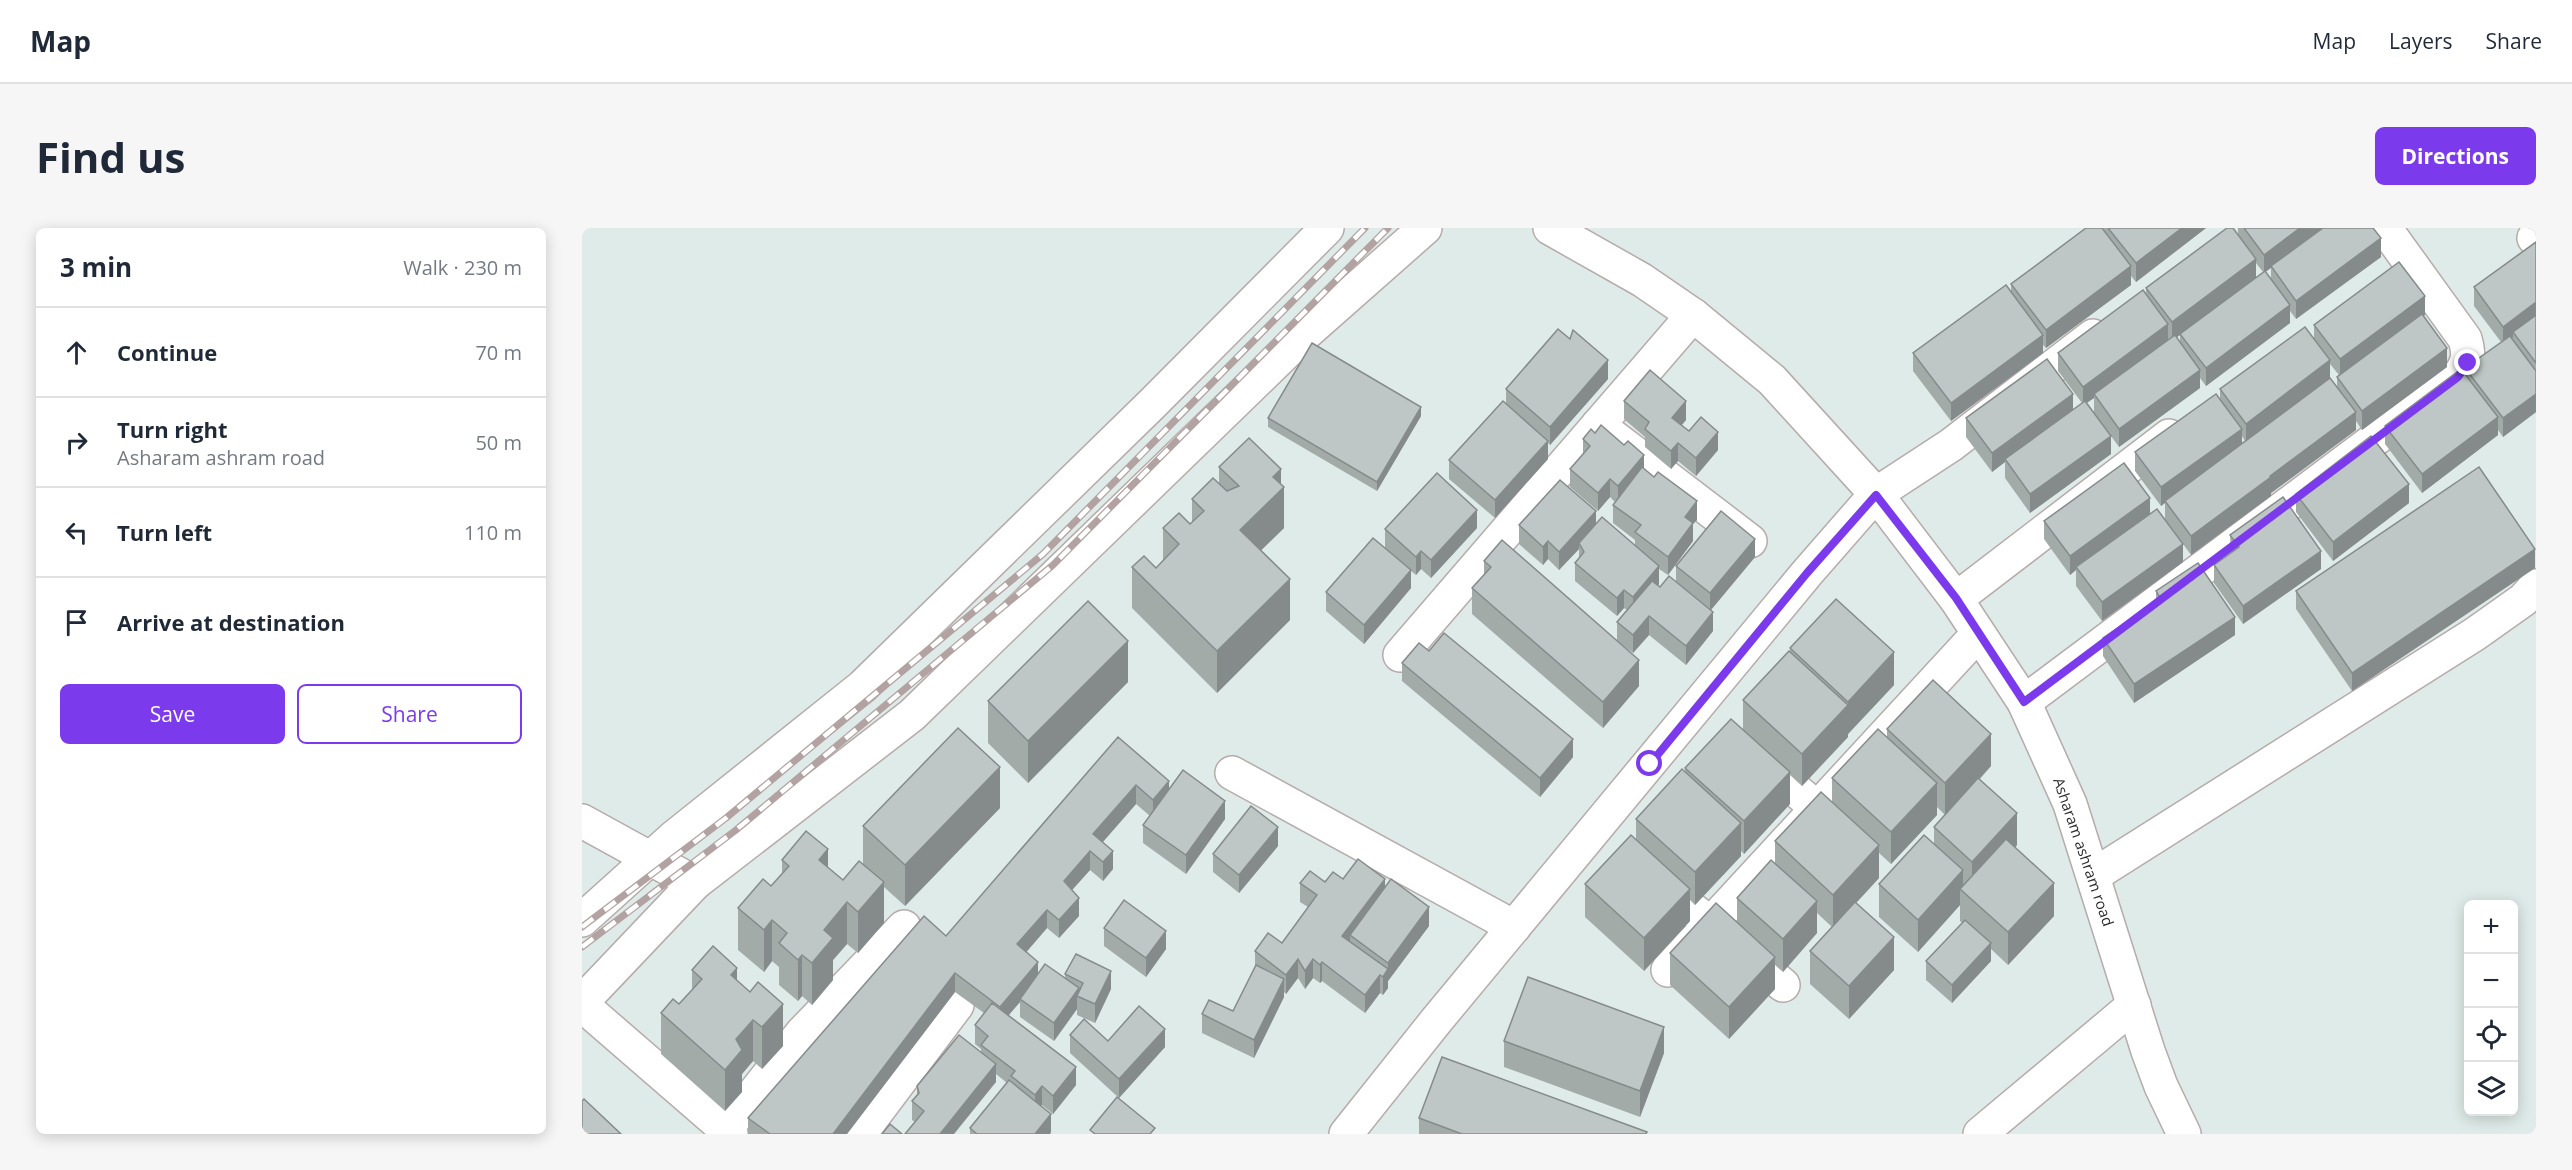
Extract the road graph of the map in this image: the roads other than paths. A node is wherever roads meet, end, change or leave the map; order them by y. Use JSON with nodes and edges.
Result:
{"nodes":[{"id":1,"x":1327,"y":228,"type":"edge"},
{"id":2,"x":1425,"y":228,"type":"edge"},
{"id":3,"x":2385,"y":228,"type":"edge"},
{"id":4,"x":1570,"y":232,"type":"edge"},
{"id":5,"x":2408,"y":257,"type":"junction"},
{"id":6,"x":2379,"y":278,"type":"edge"},
{"id":7,"x":1694,"y":315,"type":"junction"},
{"id":8,"x":2116,"y":319,"type":"edge"},
{"id":9,"x":2192,"y":419,"type":"edge"},
{"id":10,"x":1598,"y":425,"type":"junction"},
{"id":11,"x":1876,"y":495,"type":"junction"},
{"id":12,"x":1750,"y":541,"type":"edge"},
{"id":13,"x":1497,"y":543,"type":"junction"},
{"id":14,"x":1524,"y":566,"type":"edge"},
{"id":15,"x":2536,"y":586,"type":"edge"},
{"id":16,"x":1956,"y":598,"type":"junction"},
{"id":17,"x":1978,"y":634,"type":"junction"},
{"id":18,"x":1401,"y":655,"type":"dead end"},
{"id":19,"x":2024,"y":702,"type":"junction"},
{"id":20,"x":1762,"y":761,"type":"edge"},
{"id":21,"x":1232,"y":773,"type":"dead end"},
{"id":22,"x":1817,"y":808,"type":"junction"},
{"id":23,"x":582,"y":821,"type":"edge"},
{"id":24,"x":1859,"y":844,"type":"edge"},
{"id":25,"x":651,"y":858,"type":"junction"},
{"id":26,"x":2094,"y":876,"type":"junction"},
{"id":27,"x":695,"y":883,"type":"junction"},
{"id":28,"x":1662,"y":886,"type":"edge"},
{"id":29,"x":582,"y":920,"type":"edge"},
{"id":30,"x":1711,"y":924,"type":"junction"},
{"id":31,"x":904,"y":927,"type":"dead end"},
{"id":32,"x":1514,"y":927,"type":"junction"},
{"id":33,"x":1668,"y":970,"type":"dead end"},
{"id":34,"x":1783,"y":985,"type":"dead end"},
{"id":35,"x":582,"y":1003,"type":"edge"},
{"id":36,"x":957,"y":1005,"type":"dead end"},
{"id":37,"x":2134,"y":1005,"type":"junction"},
{"id":38,"x":728,"y":1132,"type":"edge"},
{"id":39,"x":860,"y":1134,"type":"edge"},
{"id":40,"x":1346,"y":1134,"type":"edge"},
{"id":41,"x":1980,"y":1134,"type":"edge"},
{"id":42,"x":2184,"y":1134,"type":"edge"}],
"edges":[{"from":1,"to":25,"type":"street"},
{"from":2,"to":27,"type":"street"},
{"from":3,"to":5,"type":"street"},
{"from":4,"to":7,"type":"street","name":"Asharam ashram road"},
{"from":5,"to":6,"type":"street"},
{"from":5,"to":19,"type":"street"},
{"from":7,"to":10,"type":"street"},
{"from":7,"to":11,"type":"street","name":"Asharam ashram road"},
{"from":8,"to":11,"type":"street"},
{"from":9,"to":16,"type":"street"},
{"from":10,"to":12,"type":"street"},
{"from":10,"to":13,"type":"street"},
{"from":11,"to":16,"type":"street","name":"Asharam ashram road"},
{"from":11,"to":32,"type":"street"},
{"from":13,"to":14,"type":"street"},
{"from":13,"to":18,"type":"street"},
{"from":15,"to":26,"type":"street"},
{"from":16,"to":17,"type":"street","name":"Asharam ashram road"},
{"from":17,"to":19,"type":"street","name":"Asharam ashram road"},
{"from":17,"to":22,"type":"street"},
{"from":19,"to":26,"type":"street","name":"Asharam ashram road"},
{"from":20,"to":22,"type":"street"},
{"from":21,"to":32,"type":"street"},
{"from":22,"to":24,"type":"street"},
{"from":22,"to":30,"type":"street"},
{"from":23,"to":25,"type":"street"},
{"from":25,"to":27,"type":"street"},
{"from":25,"to":29,"type":"street"},
{"from":26,"to":37,"type":"street","name":"Asharam ashram road"},
{"from":27,"to":35,"type":"street"},
{"from":28,"to":30,"type":"street"},
{"from":30,"to":33,"type":"street"},
{"from":30,"to":34,"type":"street"},
{"from":31,"to":38,"type":"street"},
{"from":32,"to":40,"type":"street"},
{"from":35,"to":38,"type":"street"},
{"from":36,"to":39,"type":"street"},
{"from":37,"to":41,"type":"street"},
{"from":37,"to":42,"type":"street","name":"Asharam ashram road"}]}
